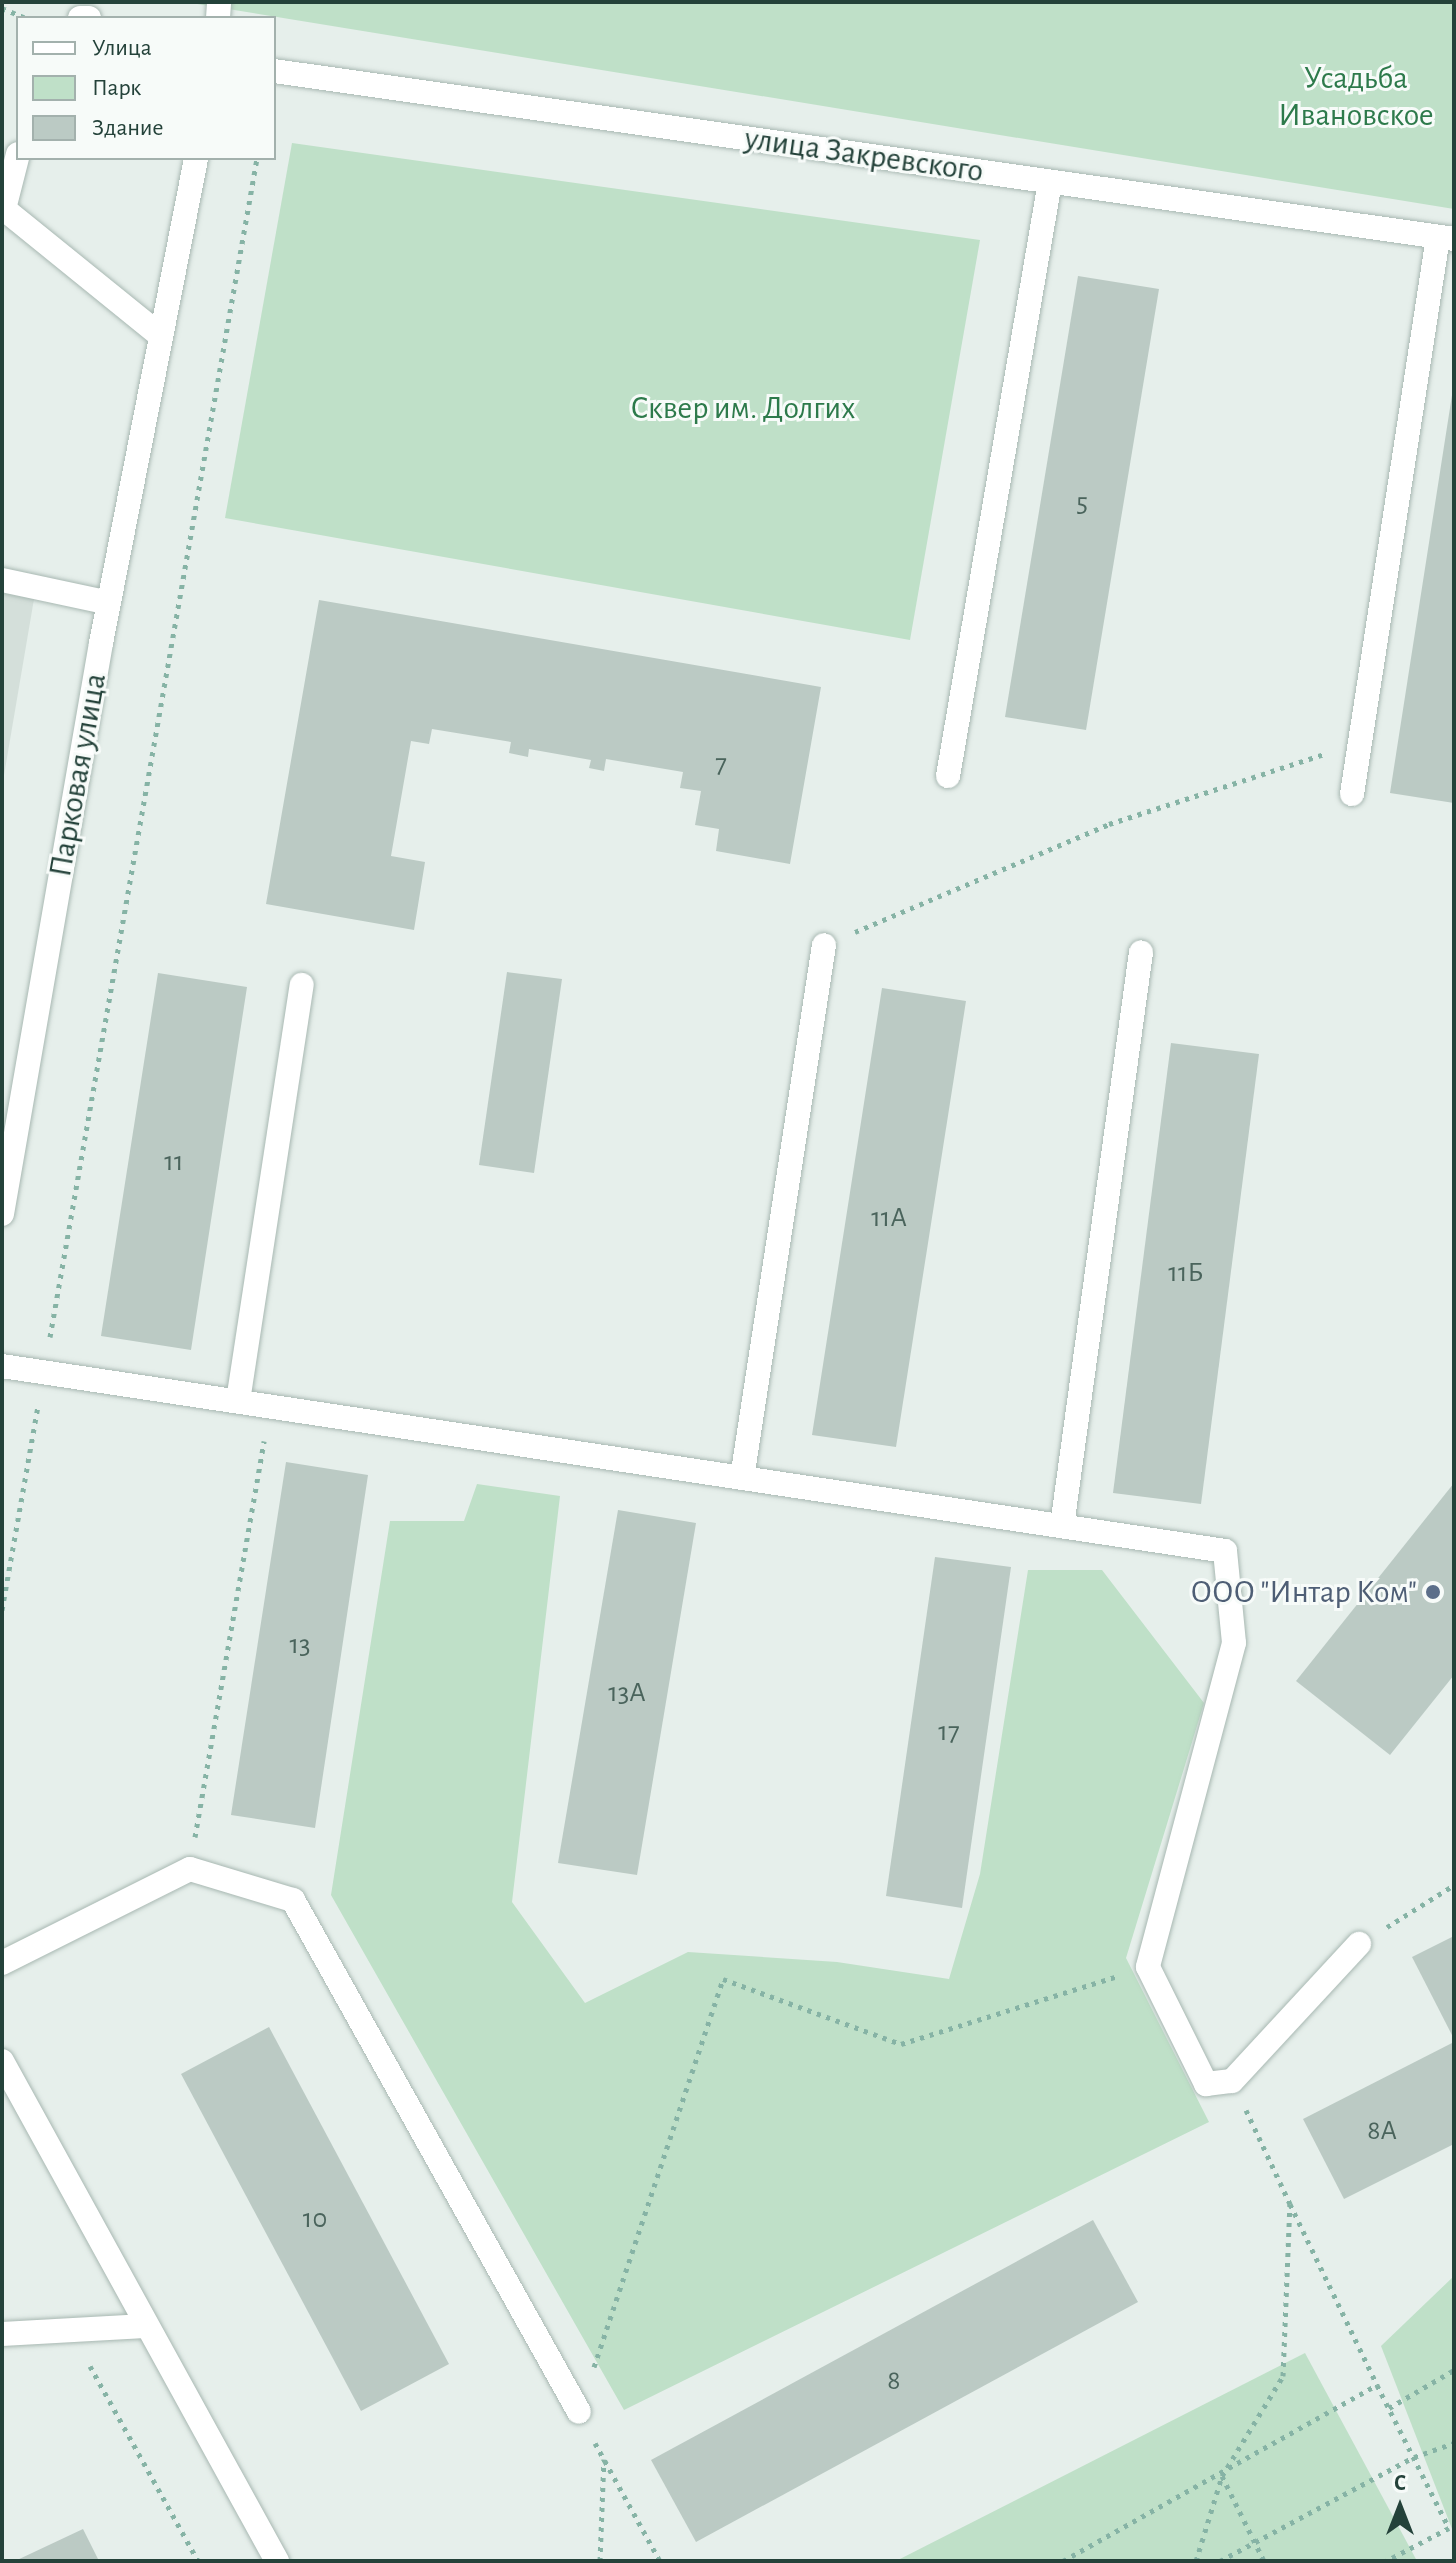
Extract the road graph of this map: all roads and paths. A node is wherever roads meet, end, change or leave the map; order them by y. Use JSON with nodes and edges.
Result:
{"nodes":[{"id":1,"x":2,"y":8,"type":"edge"},
{"id":2,"x":21,"y":16,"type":"edge"},
{"id":3,"x":276,"y":71,"type":"edge"},
{"id":4,"x":16,"y":160,"type":"edge"},
{"id":5,"x":196,"y":160,"type":"edge"},
{"id":6,"x":257,"y":160,"type":"edge"},
{"id":7,"x":1050,"y":182,"type":"junction"},
{"id":8,"x":3,"y":209,"type":"edge"},
{"id":9,"x":1446,"y":238,"type":"edge"},
{"id":10,"x":161,"y":336,"type":"junction"},
{"id":11,"x":2,"y":580,"type":"edge"},
{"id":12,"x":109,"y":603,"type":"junction"},
{"id":13,"x":1360,"y":742,"type":"junction"},
{"id":14,"x":948,"y":776,"type":"dead end"},
{"id":15,"x":1352,"y":794,"type":"dead end"},
{"id":16,"x":824,"y":945,"type":"joint"},
{"id":17,"x":1141,"y":952,"type":"dead end"},
{"id":18,"x":302,"y":985,"type":"dead end"},
{"id":19,"x":2,"y":1214,"type":"edge"},
{"id":20,"x":2,"y":1366,"type":"edge"},
{"id":21,"x":44,"y":1373,"type":"junction"},
{"id":22,"x":238,"y":1401,"type":"junction"},
{"id":23,"x":270,"y":1407,"type":"junction"},
{"id":24,"x":742,"y":1478,"type":"junction"},
{"id":25,"x":1062,"y":1526,"type":"junction"},
{"id":26,"x":2,"y":1610,"type":"edge"},
{"id":27,"x":190,"y":1869,"type":"junction"},
{"id":28,"x":1454,"y":1885,"type":"edge"},
{"id":29,"x":1359,"y":1944,"type":"joint"},
{"id":30,"x":2,"y":1963,"type":"edge"},
{"id":31,"x":1148,"y":1967,"type":"junction"},
{"id":32,"x":2,"y":2061,"type":"edge"},
{"id":33,"x":1232,"y":2081,"type":"junction"},
{"id":34,"x":1290,"y":2204,"type":"junction"},
{"id":35,"x":145,"y":2326,"type":"junction"},
{"id":36,"x":2,"y":2334,"type":"edge"},
{"id":37,"x":75,"y":2364,"type":"dead end"},
{"id":38,"x":1454,"y":2370,"type":"edge"},
{"id":39,"x":1377,"y":2385,"type":"junction"},
{"id":40,"x":1389,"y":2408,"type":"junction"},
{"id":41,"x":579,"y":2412,"type":"joint"},
{"id":42,"x":1454,"y":2443,"type":"edge"},
{"id":43,"x":1414,"y":2457,"type":"junction"},
{"id":44,"x":1222,"y":2476,"type":"junction"},
{"id":45,"x":1256,"y":2543,"type":"junction"},
{"id":46,"x":198,"y":2561,"type":"edge"},
{"id":47,"x":277,"y":2561,"type":"edge"},
{"id":48,"x":600,"y":2561,"type":"edge"},
{"id":49,"x":660,"y":2561,"type":"edge"},
{"id":50,"x":1063,"y":2561,"type":"edge"},
{"id":51,"x":1196,"y":2561,"type":"edge"},
{"id":52,"x":1220,"y":2561,"type":"edge"},
{"id":53,"x":1264,"y":2561,"type":"edge"},
{"id":54,"x":1386,"y":2561,"type":"edge"}],
"edges":[{"from":1,"to":2,"type":"path"},
{"from":3,"to":7,"type":"street","name":"улица Закревского"},
{"from":4,"to":8,"type":"street"},
{"from":5,"to":10,"type":"street","name":"Парковая улица"},
{"from":6,"to":21,"type":"path"},
{"from":7,"to":9,"type":"street","name":"улица Закревского"},
{"from":7,"to":14,"type":"street"},
{"from":8,"to":10,"type":"street"},
{"from":9,"to":13,"type":"street"},
{"from":10,"to":12,"type":"street","name":"Парковая улица"},
{"from":11,"to":12,"type":"street"},
{"from":12,"to":19,"type":"street","name":"Парковая улица"},
{"from":13,"to":15,"type":"street"},
{"from":13,"to":16,"type":"path"},
{"from":16,"to":24,"type":"street"},
{"from":17,"to":25,"type":"street"},
{"from":18,"to":22,"type":"street"},
{"from":20,"to":21,"type":"street"},
{"from":21,"to":22,"type":"street"},
{"from":21,"to":26,"type":"path"},
{"from":22,"to":23,"type":"street"},
{"from":23,"to":24,"type":"street"},
{"from":23,"to":27,"type":"path"},
{"from":24,"to":25,"type":"street"},
{"from":25,"to":31,"type":"street"},
{"from":27,"to":30,"type":"street"},
{"from":27,"to":41,"type":"street"},
{"from":28,"to":29,"type":"path"},
{"from":29,"to":33,"type":"street"},
{"from":31,"to":33,"type":"street"},
{"from":31,"to":41,"type":"path"},
{"from":32,"to":35,"type":"street"},
{"from":33,"to":34,"type":"path"},
{"from":34,"to":39,"type":"path"},
{"from":34,"to":44,"type":"path"},
{"from":35,"to":36,"type":"street"},
{"from":35,"to":47,"type":"street"},
{"from":37,"to":46,"type":"path"},
{"from":38,"to":40,"type":"path"},
{"from":39,"to":40,"type":"path"},
{"from":39,"to":44,"type":"path"},
{"from":40,"to":43,"type":"path"},
{"from":42,"to":43,"type":"path"},
{"from":43,"to":45,"type":"path"},
{"from":43,"to":54,"type":"path"},
{"from":44,"to":45,"type":"path"},
{"from":44,"to":50,"type":"path"},
{"from":44,"to":51,"type":"path"},
{"from":45,"to":52,"type":"path"},
{"from":45,"to":53,"type":"path"},
{"from":48,"to":49,"type":"path"}]}
